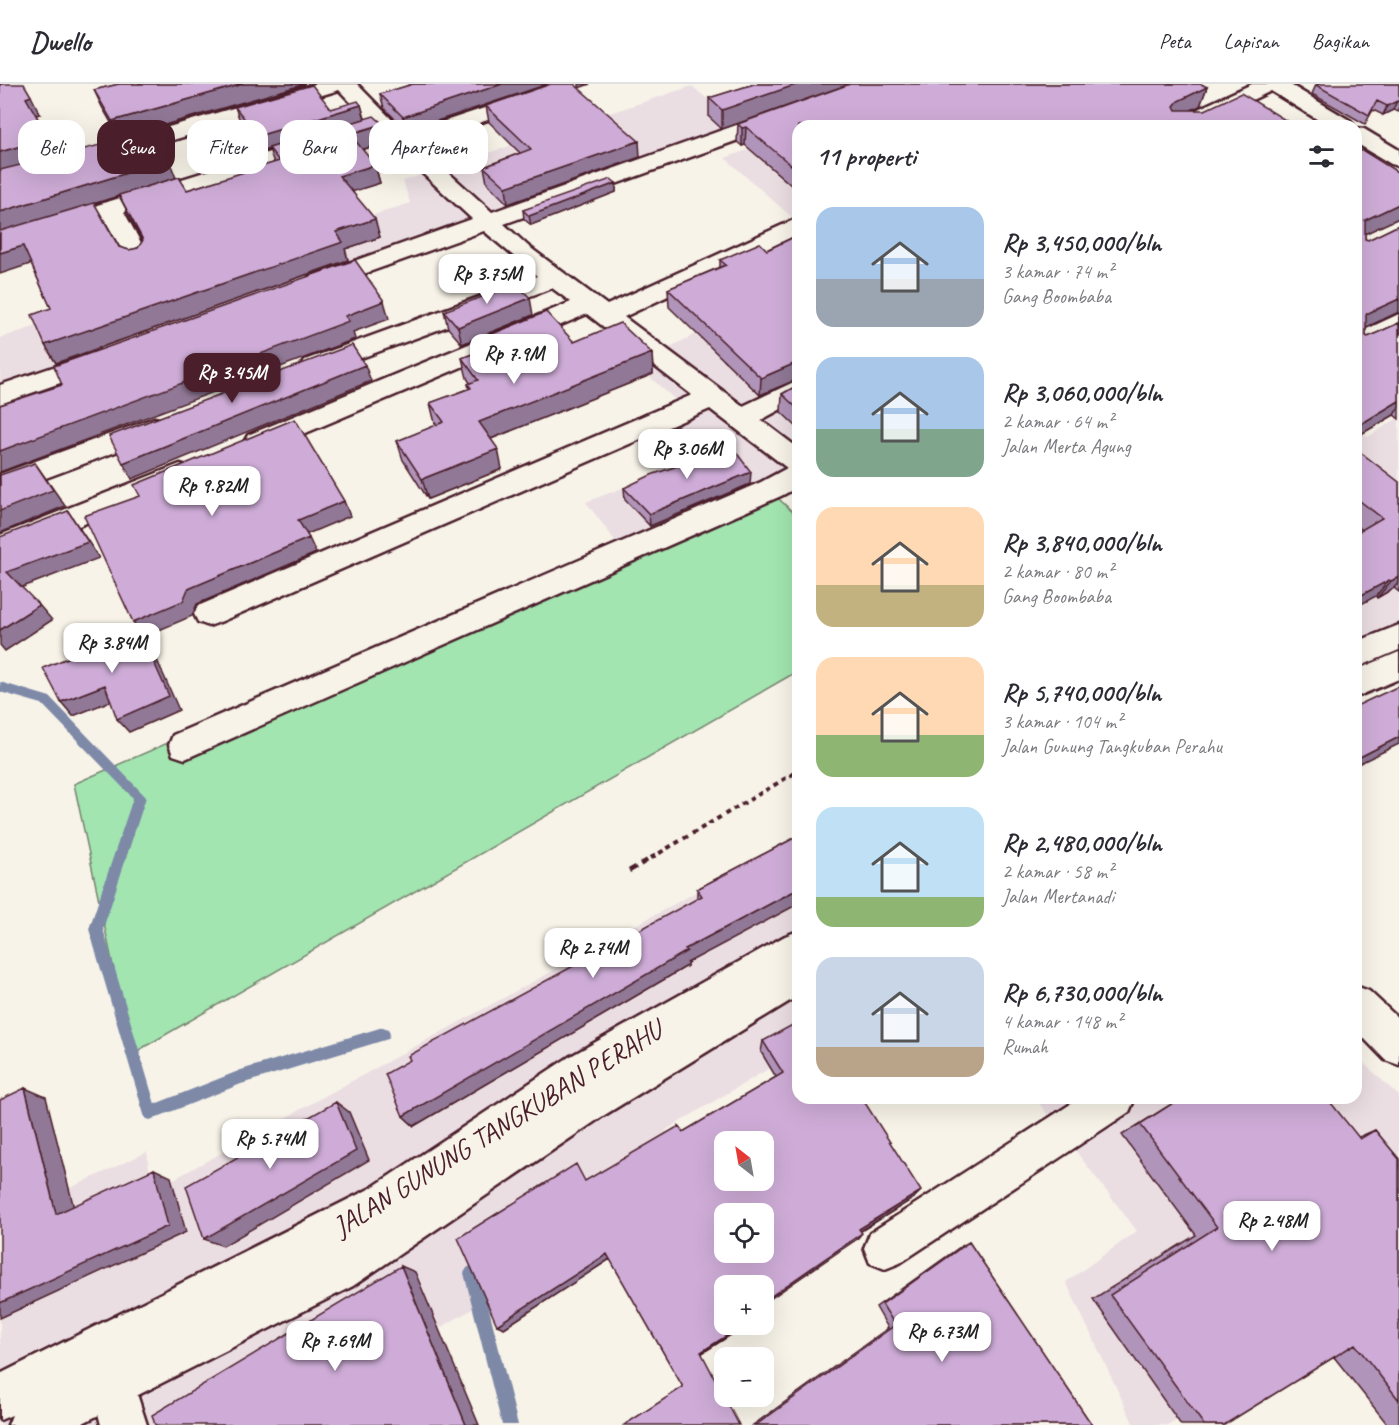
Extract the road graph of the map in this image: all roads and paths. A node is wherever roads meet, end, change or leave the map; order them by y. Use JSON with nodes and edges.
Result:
{"nodes":[{"id":1,"x":338,"y":84,"type":"edge"},
{"id":2,"x":345,"y":84,"type":"edge"},
{"id":3,"x":1269,"y":84,"type":"edge"},
{"id":4,"x":1275,"y":84,"type":"edge"},
{"id":5,"x":545,"y":94,"type":"edge"},
{"id":6,"x":801,"y":110,"type":"edge"},
{"id":7,"x":468,"y":120,"type":"edge"},
{"id":8,"x":1193,"y":120,"type":"edge"},
{"id":9,"x":1322,"y":120,"type":"edge"},
{"id":10,"x":369,"y":124,"type":"edge"},
{"id":11,"x":1362,"y":137,"type":"edge"},
{"id":12,"x":280,"y":155,"type":"edge"},
{"id":13,"x":89,"y":157,"type":"edge"},
{"id":14,"x":1399,"y":159,"type":"edge"},
{"id":15,"x":437,"y":174,"type":"edge"},
{"id":16,"x":111,"y":209,"type":"junction"},
{"id":17,"x":488,"y":221,"type":"junction"},
{"id":18,"x":792,"y":228,"type":"edge"},
{"id":19,"x":0,"y":243,"type":"edge"},
{"id":20,"x":138,"y":259,"type":"edge"},
{"id":21,"x":555,"y":278,"type":"junction"},
{"id":22,"x":300,"y":289,"type":"edge"},
{"id":23,"x":597,"y":310,"type":"junction"},
{"id":24,"x":1399,"y":322,"type":"edge"},
{"id":25,"x":1362,"y":342,"type":"edge"},
{"id":26,"x":122,"y":352,"type":"edge"},
{"id":27,"x":296,"y":373,"type":"edge"},
{"id":28,"x":792,"y":392,"type":"edge"},
{"id":29,"x":0,"y":395,"type":"edge"},
{"id":30,"x":712,"y":397,"type":"junction"},
{"id":31,"x":741,"y":419,"type":"junction"},
{"id":32,"x":174,"y":420,"type":"edge"},
{"id":33,"x":234,"y":452,"type":"edge"},
{"id":34,"x":792,"y":457,"type":"edge"},
{"id":35,"x":201,"y":465,"type":"edge"},
{"id":36,"x":792,"y":477,"type":"edge"},
{"id":37,"x":0,"y":485,"type":"edge"},
{"id":38,"x":0,"y":547,"type":"edge"},
{"id":39,"x":209,"y":614,"type":"dead end"},
{"id":40,"x":1399,"y":637,"type":"edge"},
{"id":41,"x":1362,"y":652,"type":"edge"},
{"id":42,"x":1399,"y":665,"type":"edge"},
{"id":43,"x":1362,"y":681,"type":"edge"},
{"id":44,"x":185,"y":745,"type":"dead end"},
{"id":45,"x":792,"y":775,"type":"edge"},
{"id":46,"x":629,"y":871,"type":"dead end"},
{"id":47,"x":792,"y":951,"type":"edge"},
{"id":48,"x":792,"y":979,"type":"edge"},
{"id":49,"x":1362,"y":1010,"type":"edge"},
{"id":50,"x":1399,"y":1046,"type":"edge"},
{"id":51,"x":1106,"y":1104,"type":"edge"},
{"id":52,"x":885,"y":1248,"type":"dead end"},
{"id":53,"x":112,"y":1382,"type":"junction"},
{"id":54,"x":0,"y":1398,"type":"edge"},
{"id":55,"x":31,"y":1425,"type":"edge"},
{"id":56,"x":124,"y":1425,"type":"edge"}],
"edges":[{"from":1,"to":13,"type":"street"},
{"from":2,"to":10,"type":"street"},
{"from":3,"to":8,"type":"street"},
{"from":4,"to":9,"type":"street"},
{"from":5,"to":7,"type":"street"},
{"from":6,"to":17,"type":"street"},
{"from":11,"to":14,"type":"street"},
{"from":12,"to":16,"type":"street"},
{"from":15,"to":17,"type":"street"},
{"from":16,"to":19,"type":"street"},
{"from":16,"to":20,"type":"street"},
{"from":17,"to":21,"type":"street"},
{"from":17,"to":22,"type":"street"},
{"from":18,"to":23,"type":"street"},
{"from":21,"to":23,"type":"street"},
{"from":21,"to":27,"type":"street"},
{"from":23,"to":30,"type":"street"},
{"from":23,"to":33,"type":"street"},
{"from":24,"to":25,"type":"street"},
{"from":26,"to":29,"type":"street"},
{"from":28,"to":31,"type":"street"},
{"from":30,"to":31,"type":"street"},
{"from":30,"to":39,"type":"street"},
{"from":31,"to":34,"type":"street"},
{"from":32,"to":37,"type":"street"},
{"from":35,"to":38,"type":"street"},
{"from":36,"to":44,"type":"street"},
{"from":40,"to":41,"type":"street"},
{"from":42,"to":43,"type":"street"},
{"from":45,"to":46,"type":"path"},
{"from":47,"to":54,"type":"street","name":"JALAN GUNUNG TANGKUBAN PERAHU"},
{"from":48,"to":53,"type":"street","name":"JALAN GUNUNG TANGKUBAN PERAHU"},
{"from":49,"to":50,"type":"street"},
{"from":51,"to":52,"type":"street"},
{"from":53,"to":55,"type":"street","name":"JALAN GUNUNG TANGKUBAN PERAHU"},
{"from":53,"to":56,"type":"street"}]}
